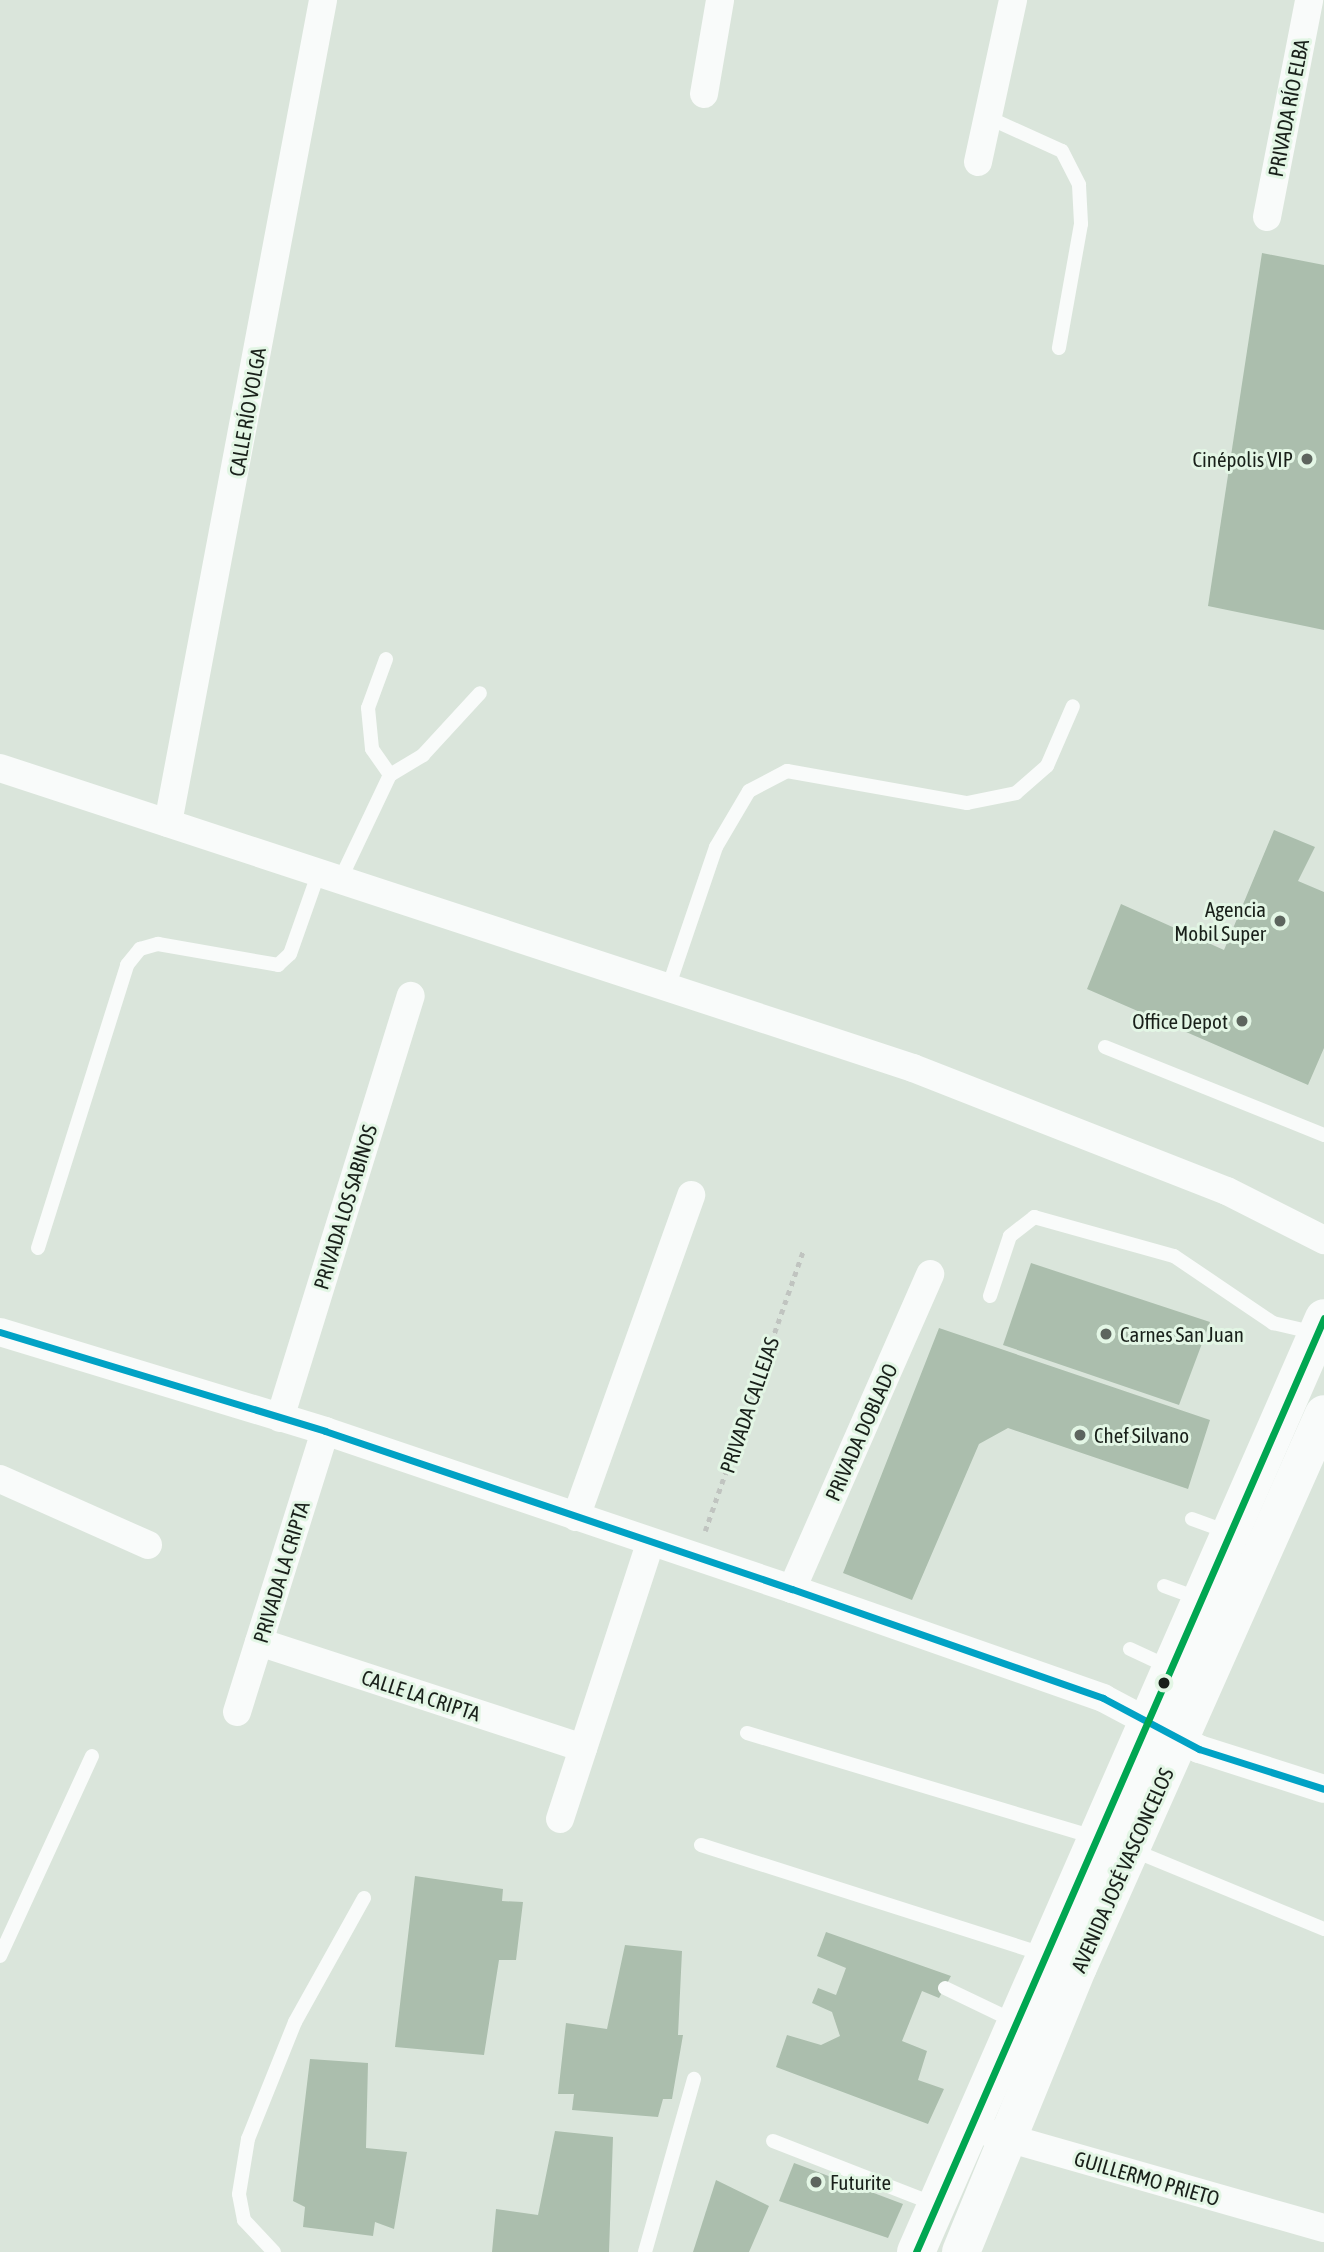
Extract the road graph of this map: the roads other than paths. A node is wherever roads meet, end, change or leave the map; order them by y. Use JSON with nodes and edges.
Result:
{"nodes":[{"id":1,"x":323,"y":0,"type":"edge"},
{"id":2,"x":720,"y":0,"type":"edge"},
{"id":3,"x":1013,"y":0,"type":"edge"},
{"id":4,"x":1309,"y":0,"type":"edge"},
{"id":5,"x":704,"y":94,"type":"dead end"},
{"id":6,"x":987,"y":117,"type":"junction"},
{"id":7,"x":978,"y":162,"type":"dead end"},
{"id":8,"x":1267,"y":217,"type":"dead end"},
{"id":9,"x":1059,"y":348,"type":"dead end"},
{"id":10,"x":386,"y":659,"type":"dead end"},
{"id":11,"x":480,"y":694,"type":"dead end"},
{"id":12,"x":1073,"y":706,"type":"dead end"},
{"id":13,"x":0,"y":768,"type":"edge"},
{"id":14,"x":390,"y":775,"type":"junction"},
{"id":15,"x":168,"y":824,"type":"junction"},
{"id":16,"x":331,"y":874,"type":"junction"},
{"id":17,"x":668,"y":988,"type":"junction"},
{"id":18,"x":411,"y":996,"type":"dead end"},
{"id":19,"x":1105,"y":1047,"type":"dead end"},
{"id":20,"x":1323,"y":1131,"type":"edge"},
{"id":21,"x":691,"y":1195,"type":"dead end"},
{"id":22,"x":1324,"y":1240,"type":"edge"},
{"id":23,"x":38,"y":1248,"type":"dead end"},
{"id":24,"x":930,"y":1274,"type":"dead end"},
{"id":25,"x":990,"y":1296,"type":"dead end"},
{"id":26,"x":1322,"y":1329,"type":"edge"},
{"id":27,"x":0,"y":1332,"type":"edge"},
{"id":28,"x":1324,"y":1414,"type":"edge"},
{"id":29,"x":280,"y":1418,"type":"junction"},
{"id":30,"x":325,"y":1431,"type":"junction"},
{"id":31,"x":0,"y":1479,"type":"edge"},
{"id":32,"x":576,"y":1517,"type":"junction"},
{"id":33,"x":1192,"y":1519,"type":"dead end"},
{"id":34,"x":1248,"y":1540,"type":"junction"},
{"id":35,"x":148,"y":1545,"type":"dead end"},
{"id":36,"x":650,"y":1545,"type":"junction"},
{"id":37,"x":1164,"y":1586,"type":"dead end"},
{"id":38,"x":792,"y":1590,"type":"junction"},
{"id":39,"x":1220,"y":1606,"type":"junction"},
{"id":40,"x":259,"y":1642,"type":"junction"},
{"id":41,"x":1130,"y":1649,"type":"dead end"},
{"id":42,"x":1188,"y":1677,"type":"junction"},
{"id":43,"x":237,"y":1712,"type":"dead end"},
{"id":44,"x":1148,"y":1720,"type":"junction"},
{"id":45,"x":747,"y":1733,"type":"dead end"},
{"id":46,"x":1179,"y":1741,"type":"junction"},
{"id":47,"x":583,"y":1748,"type":"junction"},
{"id":48,"x":92,"y":1756,"type":"dead end"},
{"id":49,"x":1324,"y":1789,"type":"edge"},
{"id":50,"x":560,"y":1819,"type":"dead end"},
{"id":51,"x":1114,"y":1844,"type":"junction"},
{"id":52,"x":701,"y":1845,"type":"dead end"},
{"id":53,"x":364,"y":1898,"type":"dead end"},
{"id":54,"x":1324,"y":1929,"type":"edge"},
{"id":55,"x":0,"y":1956,"type":"edge"},
{"id":56,"x":1061,"y":1961,"type":"junction"},
{"id":57,"x":945,"y":1988,"type":"dead end"},
{"id":58,"x":1015,"y":2021,"type":"junction"},
{"id":59,"x":694,"y":2079,"type":"dead end"},
{"id":60,"x":988,"y":2133,"type":"junction"},
{"id":61,"x":773,"y":2141,"type":"dead end"},
{"id":62,"x":956,"y":2220,"type":"edge"},
{"id":63,"x":1324,"y":2228,"type":"edge"},
{"id":64,"x":274,"y":2252,"type":"edge"},
{"id":65,"x":645,"y":2252,"type":"edge"},
{"id":66,"x":916,"y":2252,"type":"edge"}],
"edges":[{"from":1,"to":15,"type":"street","name":"CALLE RÍO VOLGA"},
{"from":2,"to":5,"type":"street"},
{"from":3,"to":6,"type":"street"},
{"from":4,"to":8,"type":"street","name":"PRIVADA RÍO ELBA"},
{"from":6,"to":7,"type":"street"},
{"from":6,"to":9,"type":"lane"},
{"from":10,"to":14,"type":"lane"},
{"from":11,"to":14,"type":"lane"},
{"from":12,"to":17,"type":"lane"},
{"from":13,"to":15,"type":"street"},
{"from":14,"to":16,"type":"lane"},
{"from":15,"to":16,"type":"street"},
{"from":16,"to":17,"type":"street"},
{"from":16,"to":23,"type":"lane"},
{"from":17,"to":22,"type":"street"},
{"from":18,"to":29,"type":"street","name":"PRIVADA LOS SABINOS"},
{"from":19,"to":20,"type":"lane"},
{"from":21,"to":32,"type":"street"},
{"from":24,"to":38,"type":"street","name":"PRIVADA DOBLADO"},
{"from":25,"to":26,"type":"lane"},
{"from":26,"to":34,"type":"main road","name":"AVENIDA JOSÉ VASCONCELOS"},
{"from":27,"to":29,"type":"street"},
{"from":28,"to":34,"type":"main road","name":"AVENIDA JOSÉ VASCONCELOS"},
{"from":29,"to":30,"type":"street"},
{"from":30,"to":32,"type":"street"},
{"from":30,"to":40,"type":"street","name":"PRIVADA LA CRIPTA"},
{"from":31,"to":35,"type":"street"},
{"from":32,"to":36,"type":"street"},
{"from":33,"to":34,"type":"lane"},
{"from":34,"to":39,"type":"main road","name":"AVENIDA JOSÉ VASCONCELOS"},
{"from":36,"to":38,"type":"street"},
{"from":36,"to":47,"type":"street"},
{"from":37,"to":39,"type":"lane"},
{"from":38,"to":44,"type":"street"},
{"from":39,"to":42,"type":"main road","name":"AVENIDA JOSÉ VASCONCELOS"},
{"from":40,"to":43,"type":"street","name":"PRIVADA LA CRIPTA"},
{"from":40,"to":47,"type":"street","name":"CALLE LA CRIPTA"},
{"from":41,"to":42,"type":"lane"},
{"from":42,"to":44,"type":"main road","name":"AVENIDA JOSÉ VASCONCELOS"},
{"from":42,"to":46,"type":"main road","name":"AVENIDA JOSÉ VASCONCELOS"},
{"from":44,"to":46,"type":"street"},
{"from":44,"to":51,"type":"main road","name":"AVENIDA JOSÉ VASCONCELOS"},
{"from":45,"to":51,"type":"lane"},
{"from":46,"to":49,"type":"street"},
{"from":46,"to":51,"type":"main road","name":"AVENIDA JOSÉ VASCONCELOS"},
{"from":47,"to":50,"type":"street"},
{"from":48,"to":55,"type":"lane"},
{"from":51,"to":54,"type":"lane"},
{"from":51,"to":56,"type":"main road","name":"AVENIDA JOSÉ VASCONCELOS"},
{"from":52,"to":56,"type":"lane"},
{"from":53,"to":64,"type":"lane"},
{"from":56,"to":58,"type":"main road","name":"AVENIDA JOSÉ VASCONCELOS"},
{"from":56,"to":60,"type":"main road","name":"AVENIDA JOSÉ VASCONCELOS"},
{"from":57,"to":58,"type":"lane"},
{"from":58,"to":60,"type":"main road","name":"AVENIDA JOSÉ VASCONCELOS"},
{"from":59,"to":65,"type":"lane"},
{"from":60,"to":62,"type":"main road","name":"AVENIDA JOSÉ VASCONCELOS"},
{"from":60,"to":63,"type":"street","name":"GUILLERMO PRIETO"},
{"from":61,"to":62,"type":"lane"},
{"from":62,"to":66,"type":"main road","name":"AVENIDA JOSÉ VASCONCELOS"}]}
